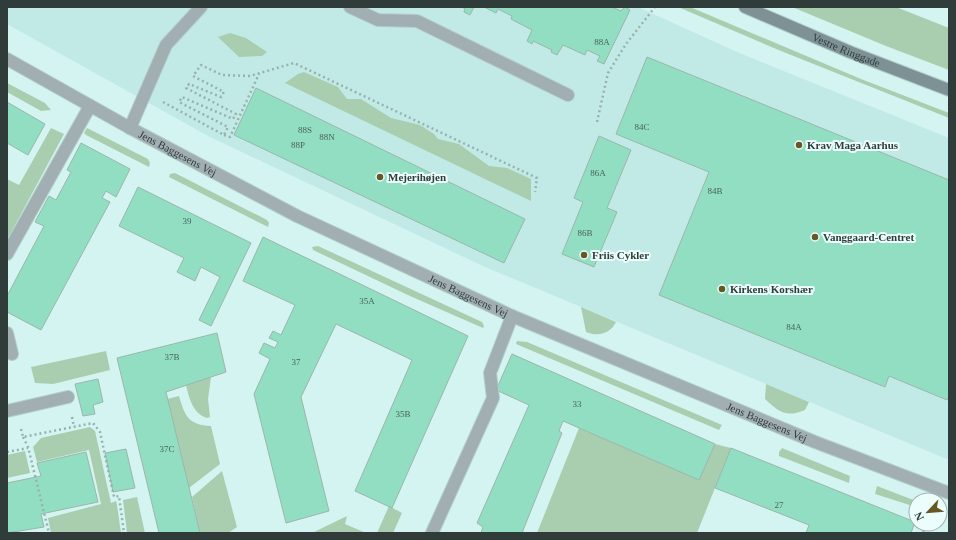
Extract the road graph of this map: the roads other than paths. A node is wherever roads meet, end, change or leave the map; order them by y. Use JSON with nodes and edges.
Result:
{"nodes":[{"id":1,"x":200,"y":7,"type":"edge"},
{"id":2,"x":350,"y":7,"type":"edge"},
{"id":3,"x":745,"y":7,"type":"edge"},
{"id":4,"x":7,"y":59,"type":"edge"},
{"id":5,"x":949,"y":90,"type":"edge"},
{"id":6,"x":568,"y":95,"type":"dead end"},
{"id":7,"x":90,"y":106,"type":"junction"},
{"id":8,"x":130,"y":128,"type":"junction"},
{"id":9,"x":7,"y":254,"type":"edge"},
{"id":10,"x":512,"y":316,"type":"junction"},
{"id":11,"x":7,"y":333,"type":"edge"},
{"id":12,"x":12,"y":354,"type":"dead end"},
{"id":13,"x":68,"y":397,"type":"dead end"},
{"id":14,"x":12,"y":410,"type":"edge"},
{"id":15,"x":949,"y":492,"type":"edge"},
{"id":16,"x":432,"y":533,"type":"edge"}],
"edges":[{"from":1,"to":8,"type":"street"},
{"from":2,"to":6,"type":"street"},
{"from":3,"to":5,"type":"main road","name":"Vestre Ringgade"},
{"from":4,"to":7,"type":"street","name":"Jens Baggesens Vej"},
{"from":7,"to":8,"type":"street","name":"Jens Baggesens Vej"},
{"from":7,"to":9,"type":"street"},
{"from":8,"to":10,"type":"street","name":"Jens Baggesens Vej"},
{"from":10,"to":15,"type":"street","name":"Jens Baggesens Vej"},
{"from":10,"to":16,"type":"street"},
{"from":11,"to":12,"type":"street"},
{"from":13,"to":14,"type":"street"}]}
